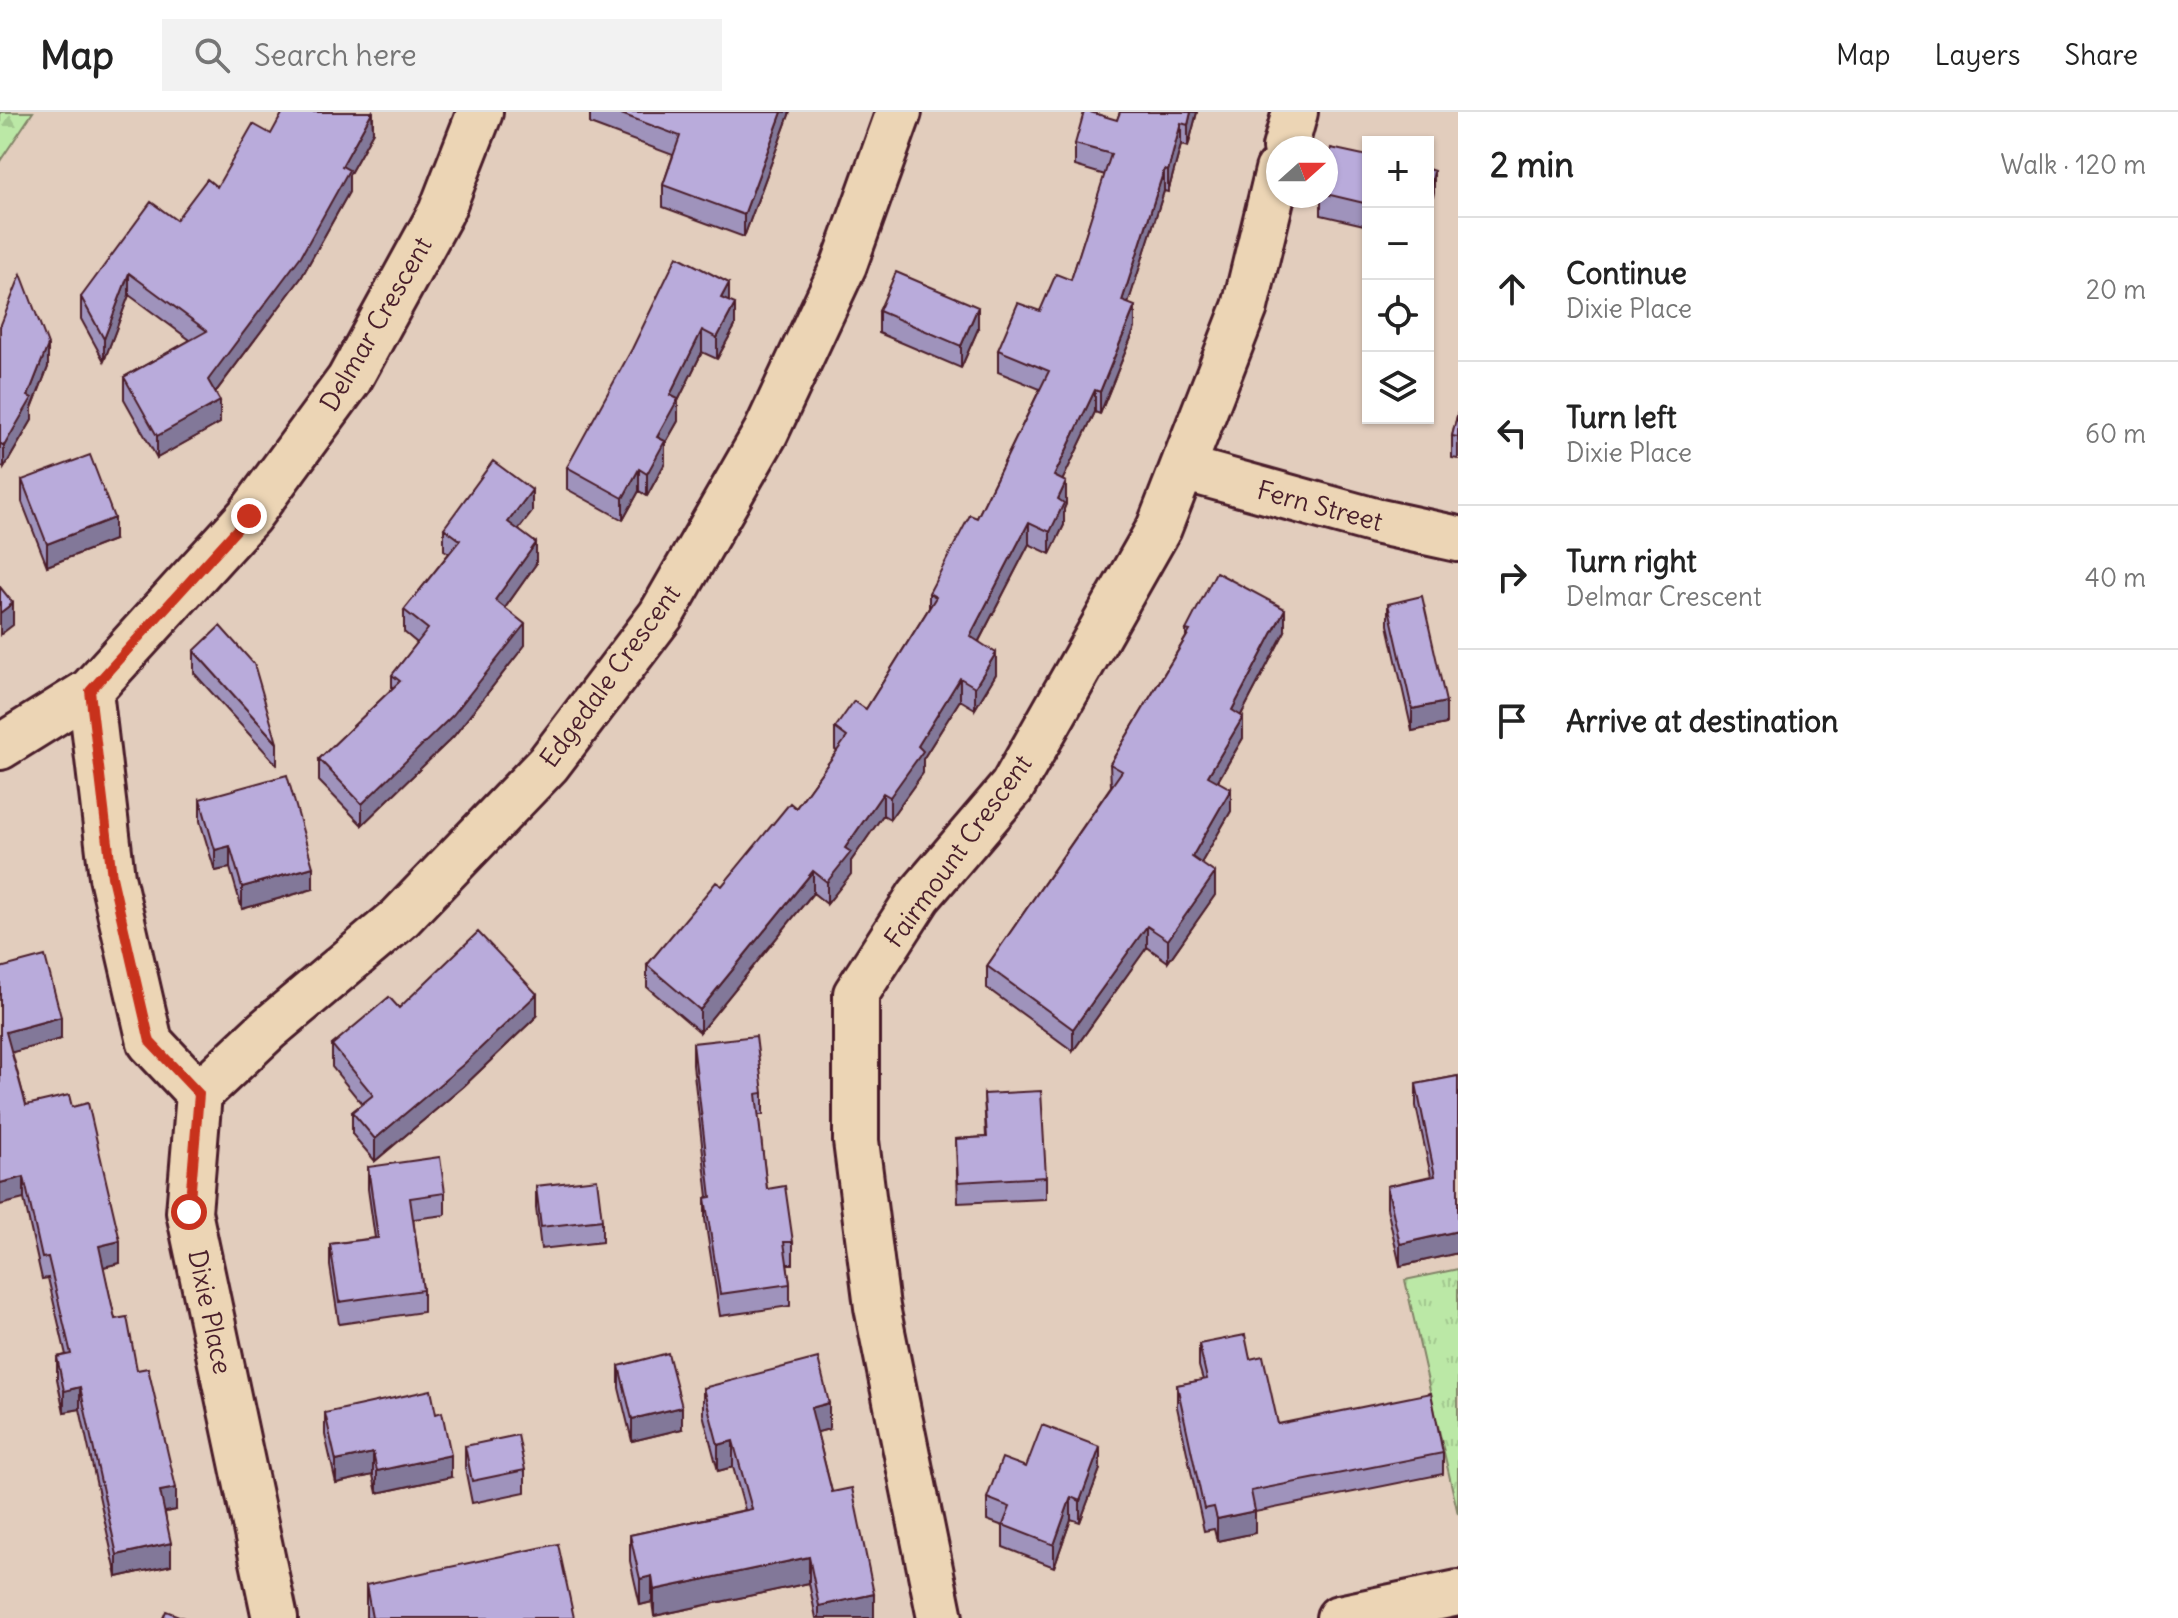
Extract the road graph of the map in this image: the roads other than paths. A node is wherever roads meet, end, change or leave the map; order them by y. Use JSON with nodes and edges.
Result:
{"nodes":[{"id":1,"x":480,"y":112,"type":"edge"},
{"id":2,"x":899,"y":112,"type":"edge"},
{"id":3,"x":1295,"y":112,"type":"edge"},
{"id":4,"x":1288,"y":136,"type":"edge"},
{"id":5,"x":1267,"y":208,"type":"edge"},
{"id":6,"x":1183,"y":468,"type":"junction"},
{"id":7,"x":1458,"y":539,"type":"edge"},
{"id":8,"x":90,"y":691,"type":"junction"},
{"id":9,"x":0,"y":747,"type":"edge"},
{"id":10,"x":199,"y":1094,"type":"junction"},
{"id":11,"x":1458,"y":1593,"type":"edge"},
{"id":12,"x":275,"y":1618,"type":"edge"},
{"id":13,"x":940,"y":1618,"type":"edge"},
{"id":14,"x":1339,"y":1618,"type":"edge"}],
"edges":[{"from":1,"to":8,"type":"street","name":"Delmar Crescent"},
{"from":2,"to":10,"type":"street","name":"Edgedale Crescent"},
{"from":3,"to":4,"type":"street"},
{"from":5,"to":6,"type":"street","name":"Fairmount Crescent"},
{"from":6,"to":7,"type":"street","name":"Fern Street"},
{"from":6,"to":13,"type":"street","name":"Fairmount Crescent"},
{"from":8,"to":9,"type":"street","name":"Delmar Crescent"},
{"from":8,"to":10,"type":"street"},
{"from":10,"to":12,"type":"street","name":"Dixie Place"},
{"from":11,"to":14,"type":"street"}]}
